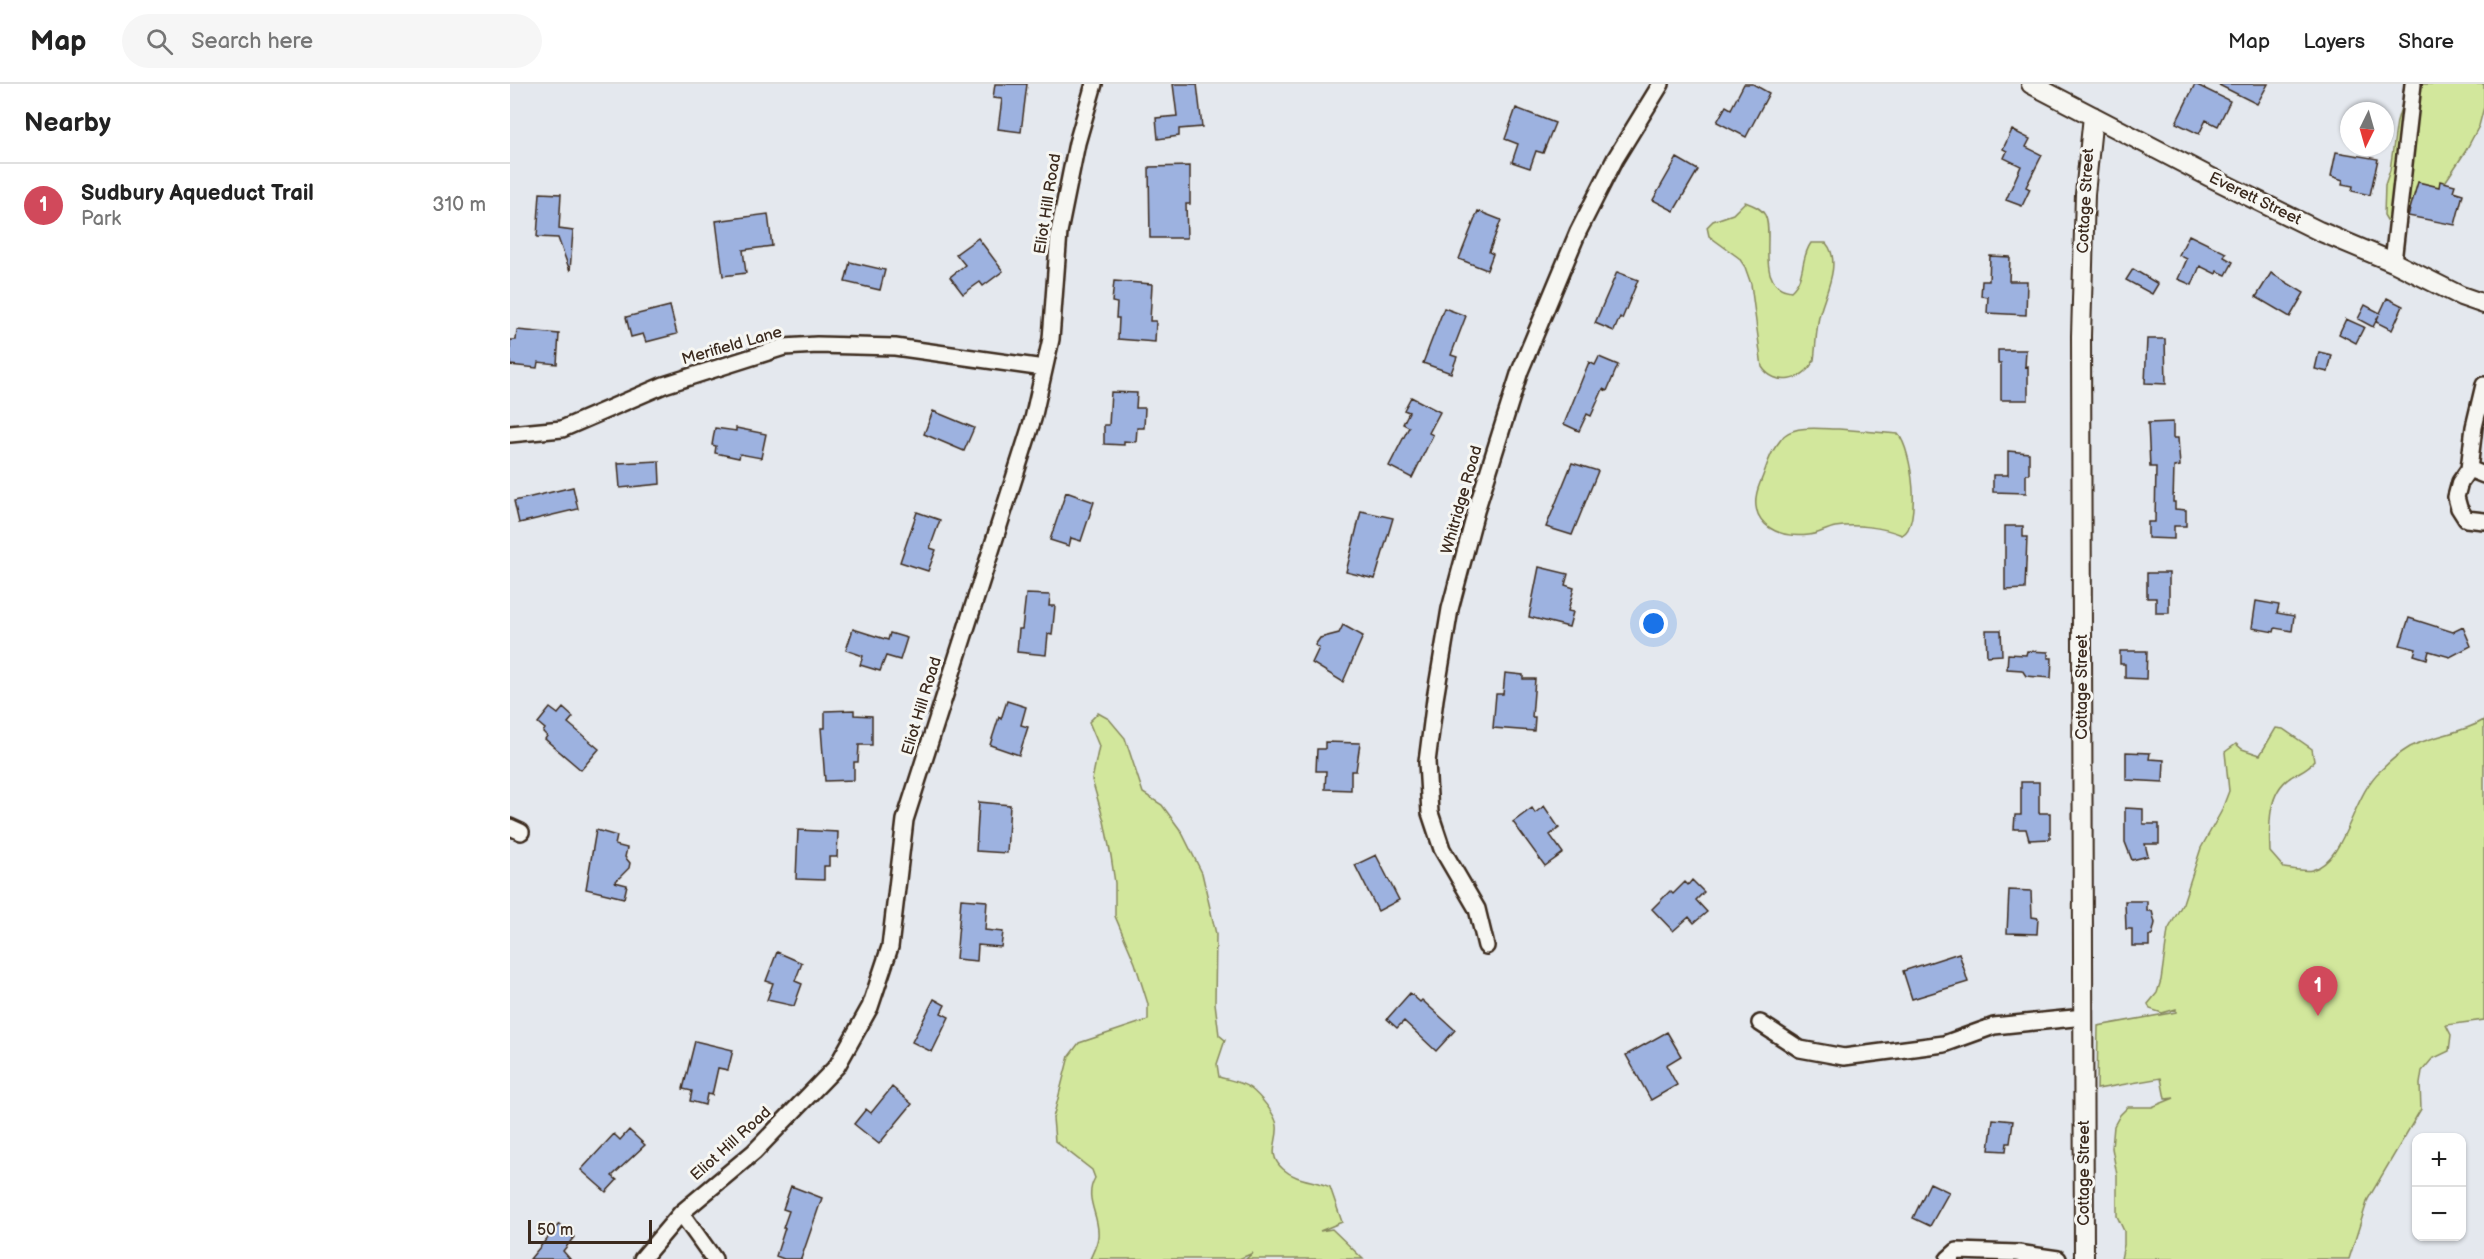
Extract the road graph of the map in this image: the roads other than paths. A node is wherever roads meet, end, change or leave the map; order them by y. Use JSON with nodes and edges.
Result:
{"nodes":[{"id":1,"x":1094,"y":84,"type":"edge"},
{"id":2,"x":1661,"y":84,"type":"edge"},
{"id":3,"x":2031,"y":84,"type":"edge"},
{"id":4,"x":2414,"y":84,"type":"edge"},
{"id":5,"x":2093,"y":116,"type":"junction"},
{"id":6,"x":2392,"y":262,"type":"junction"},
{"id":7,"x":2484,"y":304,"type":"edge"},
{"id":8,"x":1044,"y":368,"type":"junction"},
{"id":9,"x":2484,"y":384,"type":"edge"},
{"id":10,"x":510,"y":434,"type":"edge"},
{"id":11,"x":2469,"y":469,"type":"junction"},
{"id":12,"x":2484,"y":475,"type":"edge"},
{"id":13,"x":2484,"y":520,"type":"edge"},
{"id":14,"x":1486,"y":946,"type":"dead end"},
{"id":15,"x":2084,"y":1017,"type":"junction"},
{"id":16,"x":1760,"y":1023,"type":"dead end"},
{"id":17,"x":681,"y":1213,"type":"junction"},
{"id":18,"x":642,"y":1259,"type":"edge"},
{"id":19,"x":714,"y":1259,"type":"edge"},
{"id":20,"x":1948,"y":1259,"type":"edge"},
{"id":21,"x":2058,"y":1259,"type":"edge"},
{"id":22,"x":2084,"y":1259,"type":"edge"}],
"edges":[{"from":1,"to":8,"type":"street","name":"Eliot Hill Road"},
{"from":2,"to":14,"type":"street","name":"Whitridge Road"},
{"from":3,"to":5,"type":"street","name":"Everett Street"},
{"from":4,"to":6,"type":"street"},
{"from":5,"to":6,"type":"street","name":"Everett Street"},
{"from":5,"to":15,"type":"street","name":"Cottage Street"},
{"from":6,"to":7,"type":"street","name":"Everett Street"},
{"from":8,"to":10,"type":"street","name":"Merifield Lane"},
{"from":8,"to":17,"type":"street","name":"Eliot Hill Road"},
{"from":9,"to":11,"type":"street"},
{"from":11,"to":12,"type":"street"},
{"from":11,"to":13,"type":"street"},
{"from":15,"to":16,"type":"street"},
{"from":15,"to":22,"type":"street","name":"Cottage Street"},
{"from":17,"to":18,"type":"street","name":"Eliot Hill Road"},
{"from":17,"to":19,"type":"street"},
{"from":20,"to":21,"type":"street"}]}
